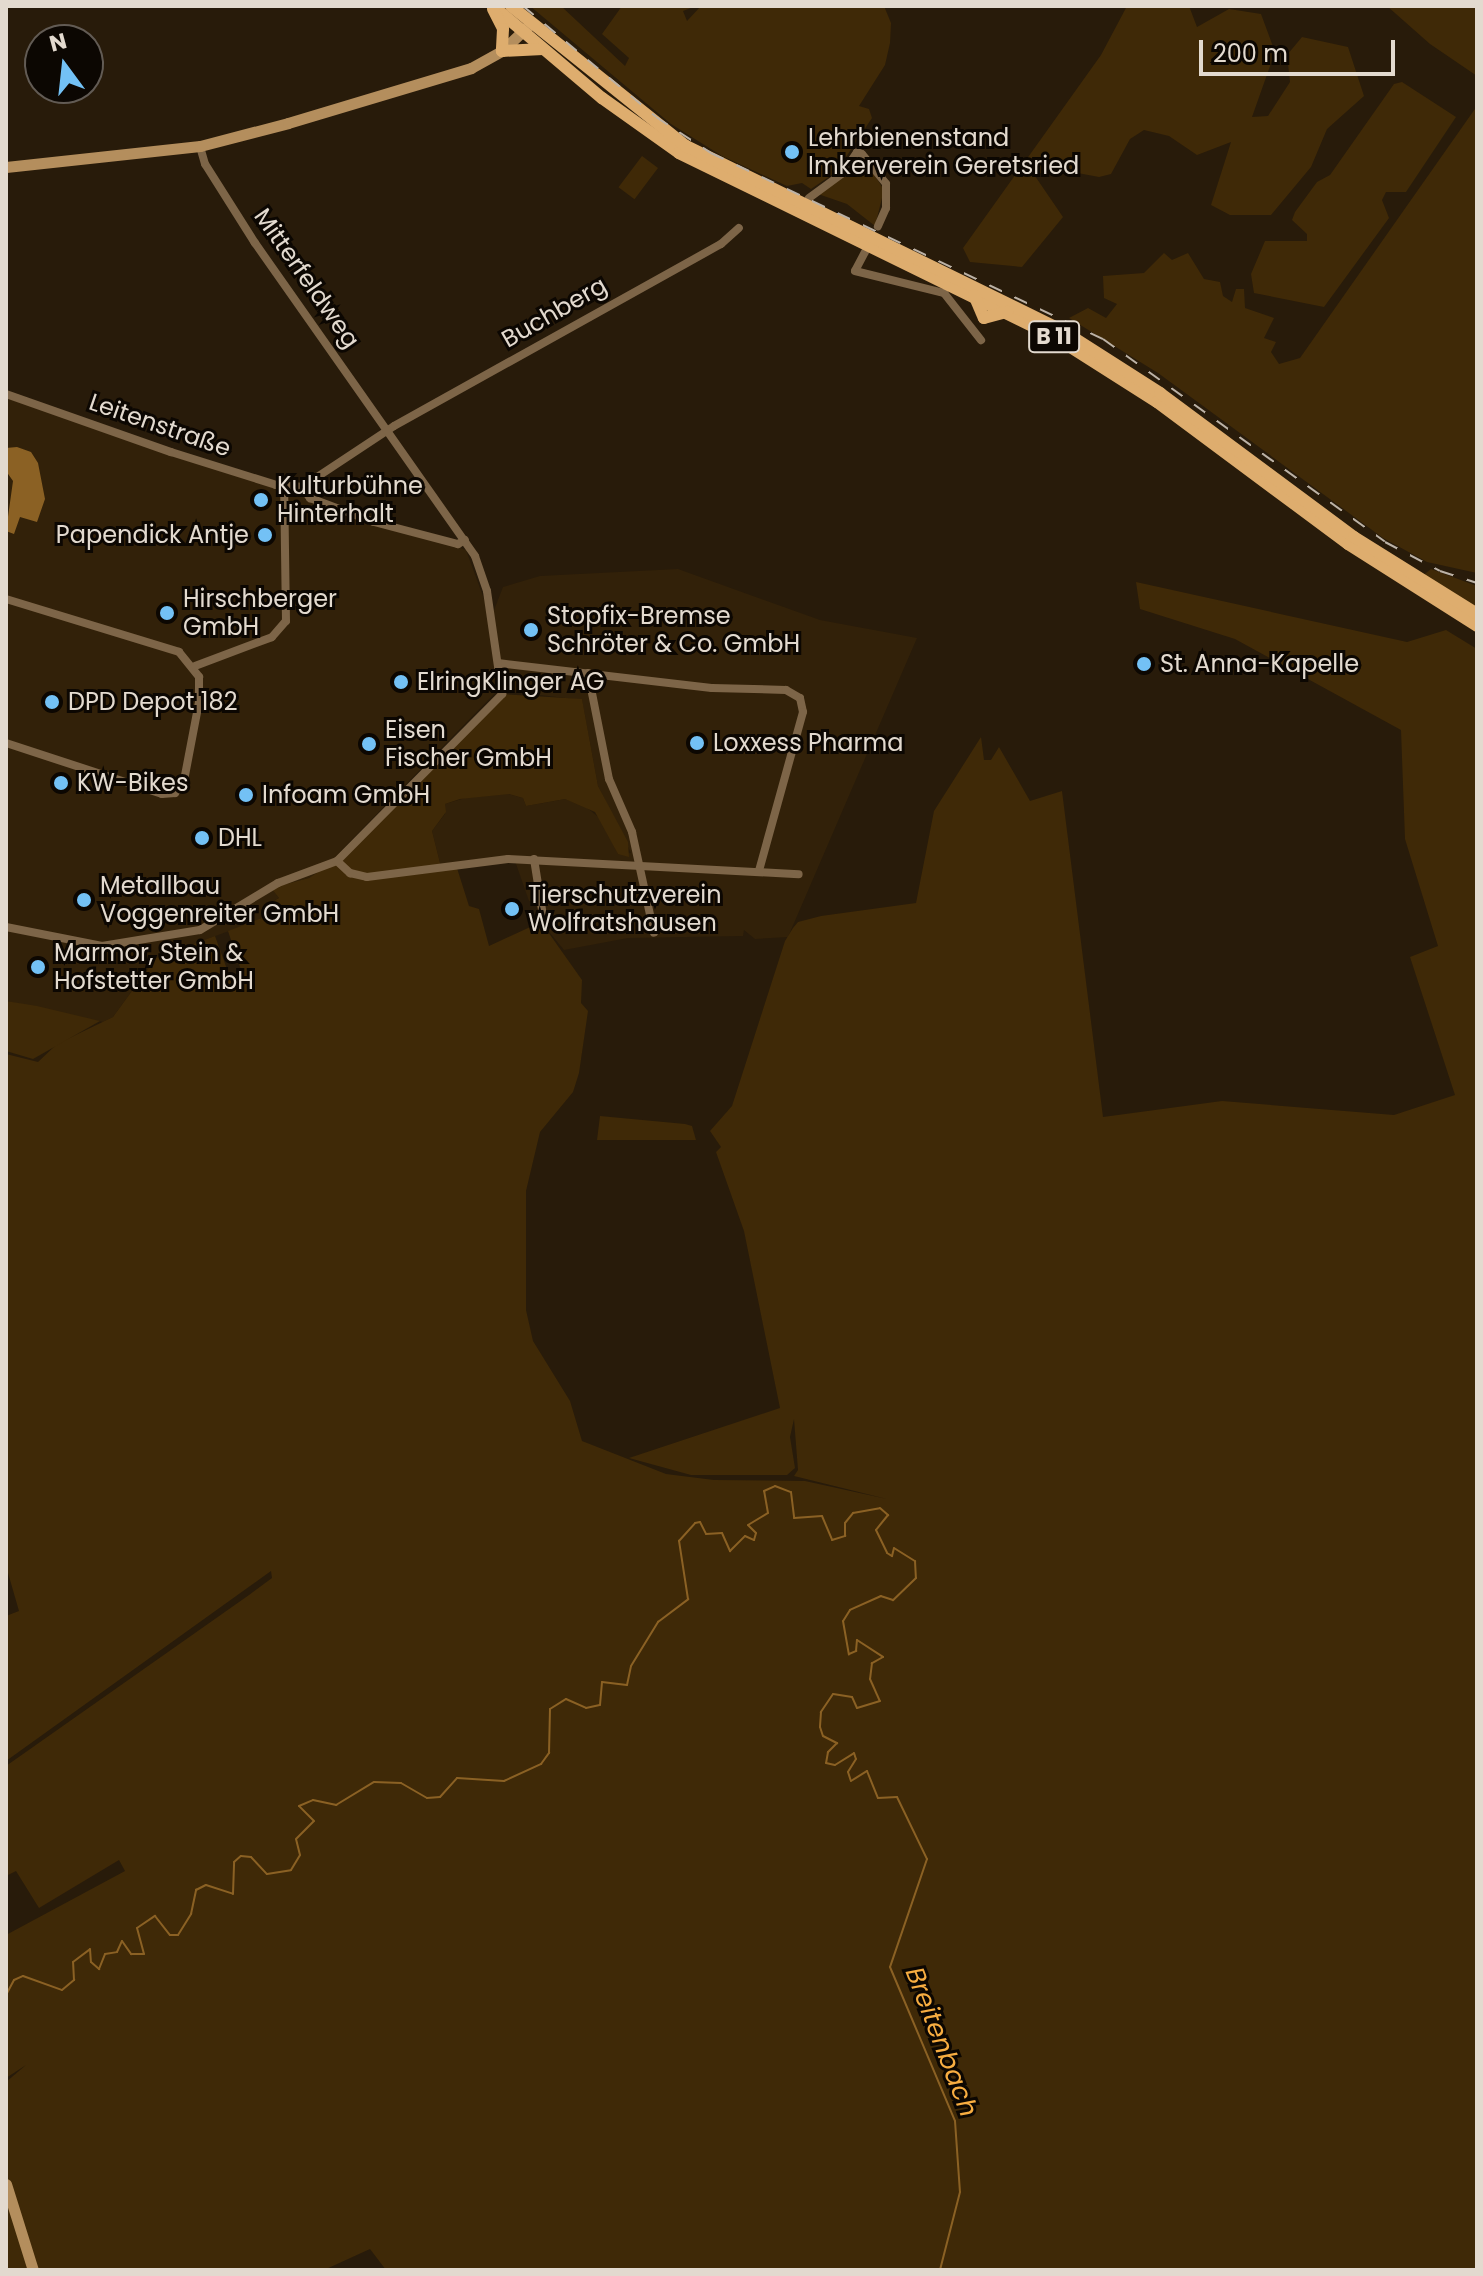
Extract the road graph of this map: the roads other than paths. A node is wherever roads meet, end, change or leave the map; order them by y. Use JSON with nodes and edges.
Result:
{"nodes":[{"id":1,"x":492,"y":6,"type":"edge"},
{"id":2,"x":511,"y":6,"type":"edge"},
{"id":3,"x":527,"y":27,"type":"junction"},
{"id":4,"x":543,"y":49,"type":"junction"},
{"id":5,"x":502,"y":51,"type":"junction"},
{"id":6,"x":200,"y":146,"type":"junction"},
{"id":7,"x":6,"y":167,"type":"edge"},
{"id":8,"x":809,"y":198,"type":"junction"},
{"id":9,"x":790,"y":201,"type":"junction"},
{"id":10,"x":814,"y":211,"type":"junction"},
{"id":11,"x":878,"y":226,"type":"dead end"},
{"id":12,"x":739,"y":228,"type":"dead end"},
{"id":13,"x":865,"y":252,"type":"dead end"},
{"id":14,"x":974,"y":295,"type":"junction"},
{"id":15,"x":1008,"y":312,"type":"junction"},
{"id":16,"x":984,"y":318,"type":"junction"},
{"id":17,"x":974,"y":328,"type":"junction"},
{"id":18,"x":981,"y":340,"type":"dead end"},
{"id":19,"x":6,"y":394,"type":"edge"},
{"id":20,"x":388,"y":430,"type":"junction"},
{"id":21,"x":284,"y":486,"type":"junction"},
{"id":22,"x":302,"y":487,"type":"junction"},
{"id":23,"x":465,"y":540,"type":"junction"},
{"id":24,"x":6,"y":599,"type":"edge"},
{"id":25,"x":1477,"y":614,"type":"edge"},
{"id":26,"x":1477,"y":626,"type":"edge"},
{"id":27,"x":498,"y":663,"type":"junction"},
{"id":28,"x":195,"y":666,"type":"junction"},
{"id":29,"x":588,"y":673,"type":"junction"},
{"id":30,"x":6,"y":743,"type":"edge"},
{"id":31,"x":534,"y":859,"type":"junction"},
{"id":32,"x":337,"y":861,"type":"junction"},
{"id":33,"x":642,"y":865,"type":"junction"},
{"id":34,"x":759,"y":871,"type":"junction"},
{"id":35,"x":799,"y":874,"type":"dead end"},
{"id":36,"x":544,"y":922,"type":"dead end"},
{"id":37,"x":6,"y":927,"type":"edge"},
{"id":38,"x":654,"y":933,"type":"dead end"},
{"id":39,"x":6,"y":2184,"type":"edge"},
{"id":40,"x":33,"y":2270,"type":"edge"}],
"edges":[{"from":1,"to":3,"type":"main road","number":"B 11"},
{"from":1,"to":5,"type":"main road"},
{"from":2,"to":3,"type":"main road","number":"B 11"},
{"from":3,"to":4,"type":"main road","number":"B 11"},
{"from":3,"to":5,"type":"street"},
{"from":3,"to":9,"type":"main road","number":"B 11"},
{"from":4,"to":5,"type":"main road"},
{"from":4,"to":14,"type":"main road","number":"B 11"},
{"from":5,"to":6,"type":"street"},
{"from":6,"to":7,"type":"street"},
{"from":6,"to":20,"type":"street","name":"Mitterfeldweg"},
{"from":8,"to":9,"type":"main road"},
{"from":8,"to":10,"type":"main road"},
{"from":8,"to":11,"type":"street"},
{"from":9,"to":10,"type":"main road","number":"B 11"},
{"from":10,"to":25,"type":"main road","number":"B 11"},
{"from":12,"to":20,"type":"street","name":"Buchberg"},
{"from":13,"to":17,"type":"street"},
{"from":14,"to":15,"type":"main road","number":"B 11"},
{"from":14,"to":16,"type":"main road"},
{"from":15,"to":16,"type":"main road"},
{"from":15,"to":26,"type":"main road","number":"B 11"},
{"from":16,"to":17,"type":"street"},
{"from":17,"to":18,"type":"street"},
{"from":19,"to":21,"type":"street","name":"Leitenstraße"},
{"from":20,"to":22,"type":"street"},
{"from":20,"to":23,"type":"street"},
{"from":21,"to":22,"type":"street","name":"Leitenstraße"},
{"from":21,"to":28,"type":"street"},
{"from":22,"to":23,"type":"street","name":"Leitenstraße"},
{"from":23,"to":27,"type":"street"},
{"from":24,"to":28,"type":"street"},
{"from":27,"to":29,"type":"street"},
{"from":27,"to":32,"type":"street"},
{"from":28,"to":30,"type":"street"},
{"from":29,"to":33,"type":"street"},
{"from":29,"to":34,"type":"street"},
{"from":31,"to":32,"type":"street"},
{"from":31,"to":33,"type":"street"},
{"from":31,"to":36,"type":"street"},
{"from":32,"to":37,"type":"street"},
{"from":33,"to":34,"type":"street"},
{"from":33,"to":38,"type":"street"},
{"from":34,"to":35,"type":"street"},
{"from":39,"to":40,"type":"street"}]}
